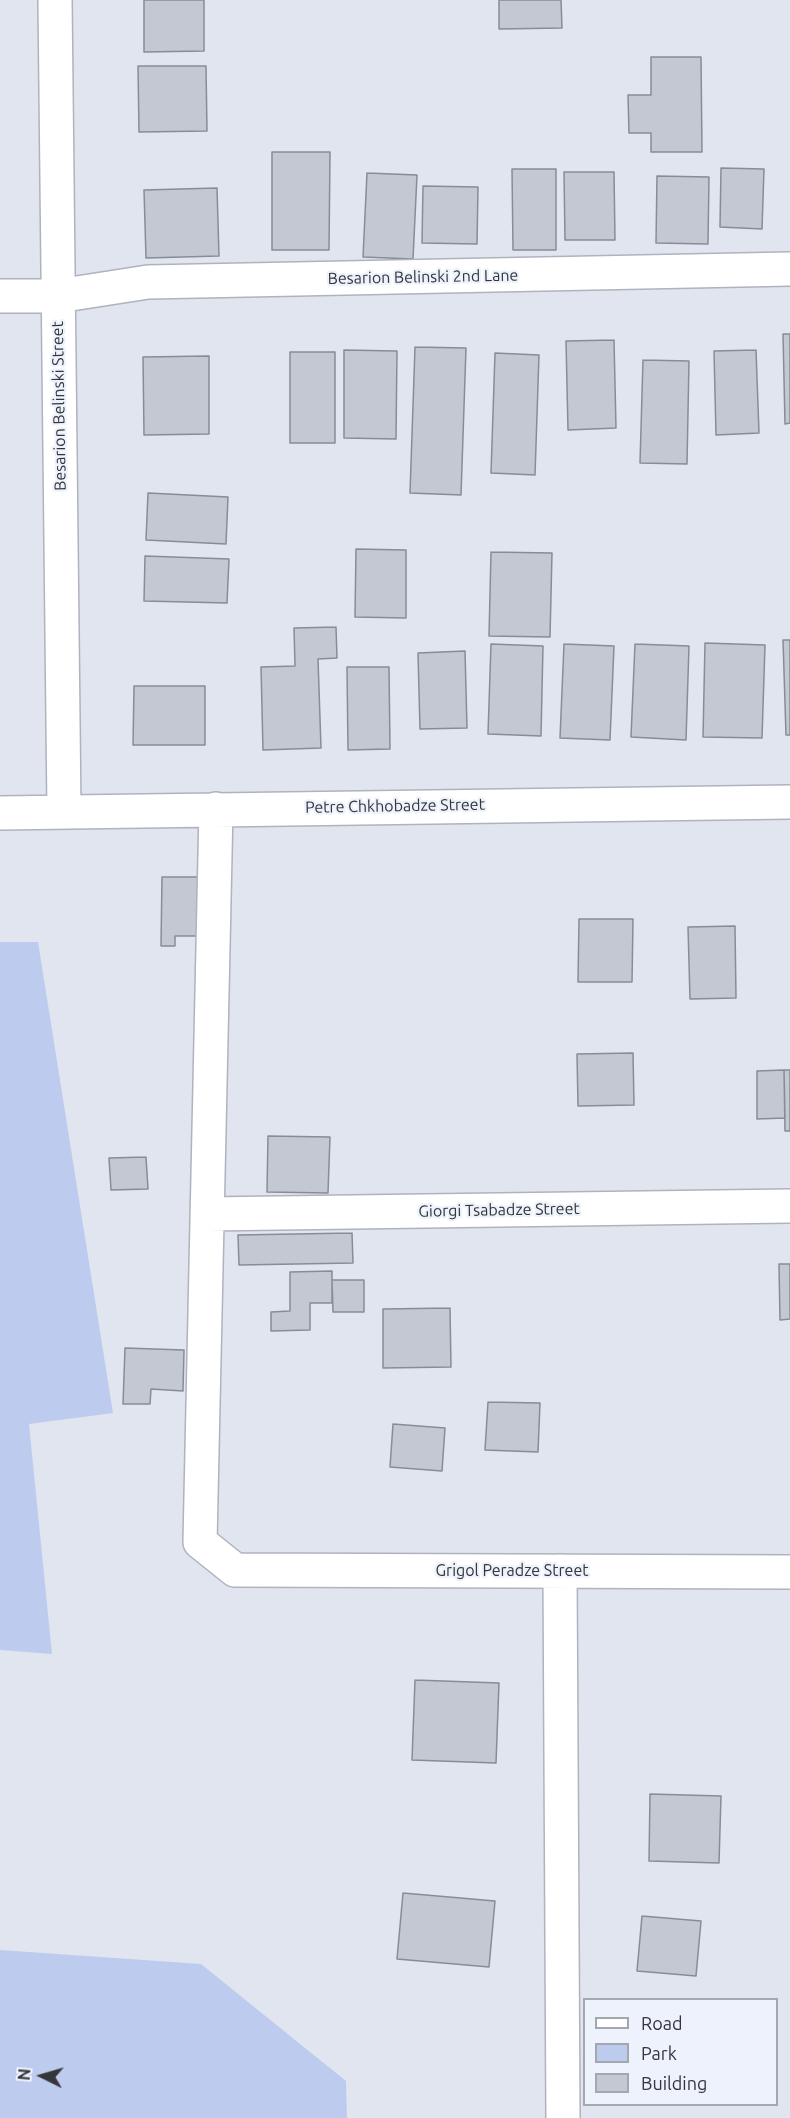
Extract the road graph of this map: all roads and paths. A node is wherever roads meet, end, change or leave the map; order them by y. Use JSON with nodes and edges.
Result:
{"nodes":[{"id":1,"x":55,"y":0,"type":"edge"},
{"id":2,"x":790,"y":269,"type":"edge"},
{"id":3,"x":0,"y":296,"type":"edge"},
{"id":4,"x":58,"y":297,"type":"junction"},
{"id":5,"x":790,"y":802,"type":"edge"},
{"id":6,"x":216,"y":808,"type":"junction"},
{"id":7,"x":64,"y":811,"type":"junction"},
{"id":8,"x":0,"y":813,"type":"edge"},
{"id":9,"x":790,"y":1206,"type":"edge"},
{"id":10,"x":207,"y":1214,"type":"junction"},
{"id":11,"x":560,"y":1571,"type":"junction"},
{"id":12,"x":790,"y":1572,"type":"edge"},
{"id":13,"x":562,"y":2118,"type":"edge"}],
"edges":[{"from":1,"to":4,"type":"street","name":"Besarion Belinski Street"},
{"from":2,"to":4,"type":"street","name":"Besarion Belinski 2nd Lane"},
{"from":3,"to":4,"type":"street","name":"Besarion Belinski 2nd Lane"},
{"from":4,"to":7,"type":"street","name":"Besarion Belinski Street"},
{"from":5,"to":6,"type":"street","name":"Petre Chkhobadze Street"},
{"from":6,"to":7,"type":"street","name":"Petre Chkhobadze Street"},
{"from":6,"to":10,"type":"street"},
{"from":7,"to":8,"type":"street","name":"Petre Chkhobadze Street"},
{"from":9,"to":10,"type":"street","name":"Giorgi Tsabadze Street"},
{"from":10,"to":11,"type":"street","name":"Grigol Peradze Street"},
{"from":11,"to":12,"type":"street","name":"Grigol Peradze Street"},
{"from":11,"to":13,"type":"street"}]}
